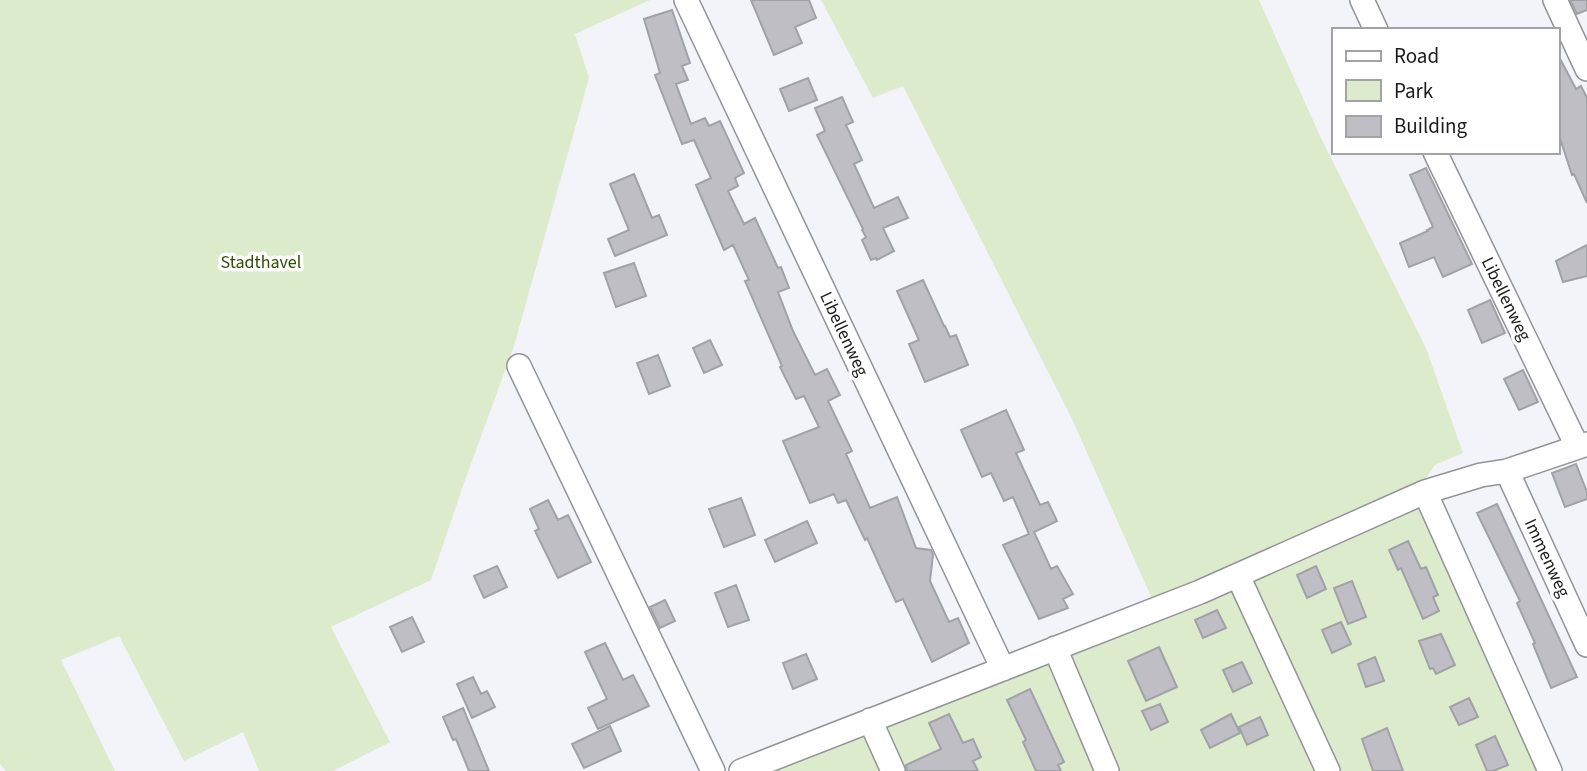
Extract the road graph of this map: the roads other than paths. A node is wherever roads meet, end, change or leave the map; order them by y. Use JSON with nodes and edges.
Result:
{"nodes":[{"id":1,"x":685,"y":0,"type":"edge"},
{"id":2,"x":1362,"y":0,"type":"edge"},
{"id":3,"x":1555,"y":0,"type":"edge"},
{"id":4,"x":1375,"y":28,"type":"edge"},
{"id":5,"x":1587,"y":69,"type":"edge"},
{"id":6,"x":1435,"y":154,"type":"edge"},
{"id":7,"x":519,"y":366,"type":"dead end"},
{"id":8,"x":1582,"y":445,"type":"edge"},
{"id":9,"x":1507,"y":471,"type":"junction"},
{"id":10,"x":1425,"y":492,"type":"junction"},
{"id":11,"x":1238,"y":576,"type":"junction"},
{"id":12,"x":1587,"y":645,"type":"edge"},
{"id":13,"x":1055,"y":648,"type":"junction"},
{"id":14,"x":1003,"y":669,"type":"junction"},
{"id":15,"x":870,"y":720,"type":"junction"},
{"id":16,"x":713,"y":771,"type":"edge"},
{"id":17,"x":741,"y":771,"type":"edge"},
{"id":18,"x":893,"y":771,"type":"edge"},
{"id":19,"x":1107,"y":771,"type":"edge"},
{"id":20,"x":1328,"y":771,"type":"edge"},
{"id":21,"x":1550,"y":771,"type":"edge"}],
"edges":[{"from":1,"to":14,"type":"street","name":"Libellenweg"},
{"from":2,"to":4,"type":"street"},
{"from":3,"to":5,"type":"street"},
{"from":6,"to":8,"type":"street","name":"Libellenweg"},
{"from":7,"to":16,"type":"street"},
{"from":8,"to":9,"type":"street","name":"Libellenweg"},
{"from":9,"to":10,"type":"street","name":"Libellenweg"},
{"from":9,"to":12,"type":"street","name":"Immenweg"},
{"from":10,"to":11,"type":"street","name":"Libellenweg"},
{"from":10,"to":21,"type":"street"},
{"from":11,"to":13,"type":"street","name":"Libellenweg"},
{"from":11,"to":20,"type":"street"},
{"from":13,"to":14,"type":"street","name":"Libellenweg"},
{"from":13,"to":19,"type":"street"},
{"from":14,"to":15,"type":"street","name":"Libellenweg"},
{"from":15,"to":17,"type":"street","name":"Libellenweg"},
{"from":15,"to":18,"type":"street"}]}
